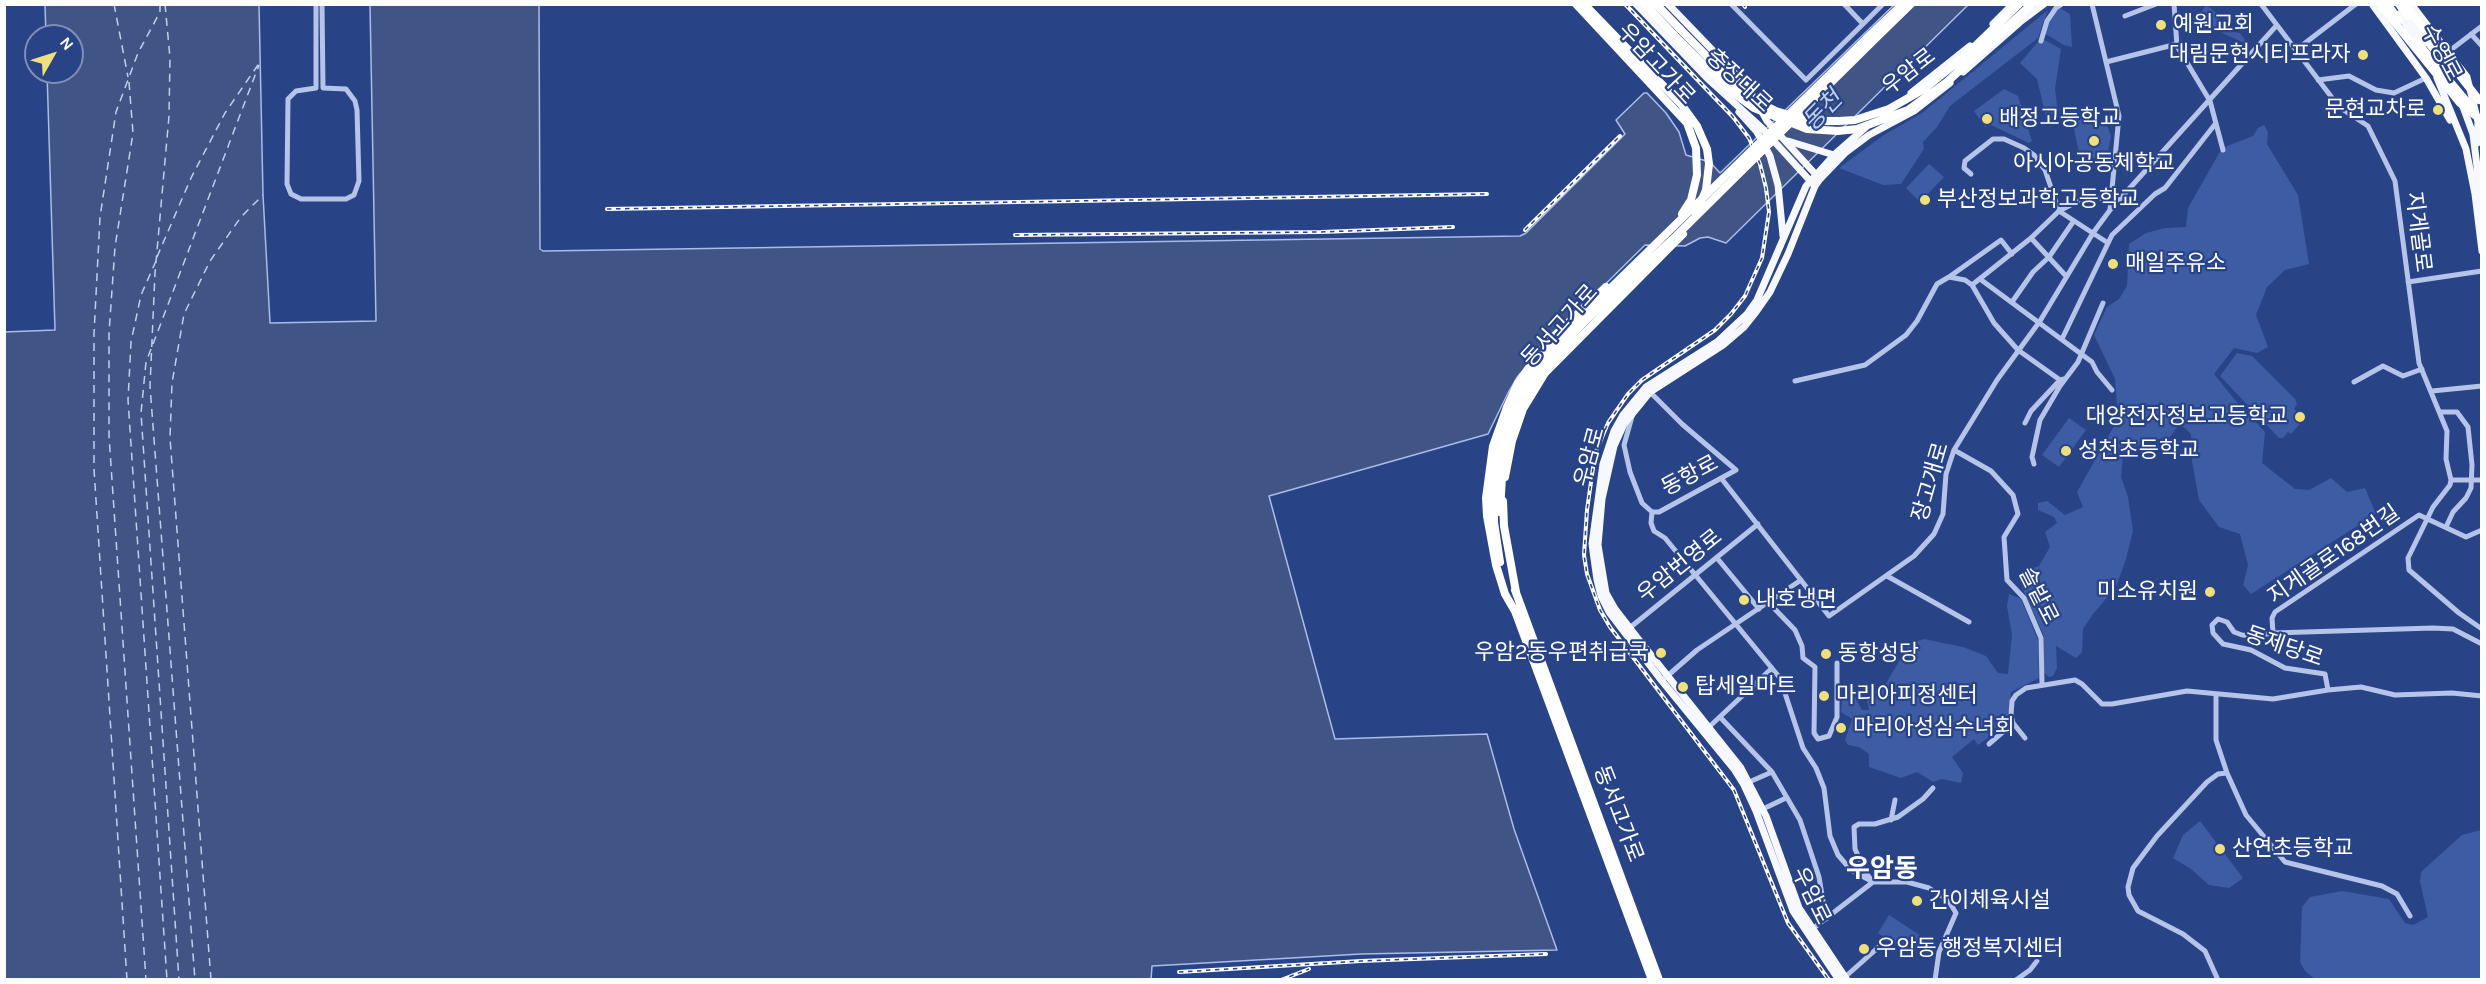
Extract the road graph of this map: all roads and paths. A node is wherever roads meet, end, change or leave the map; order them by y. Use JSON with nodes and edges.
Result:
{"nodes":[{"id":1,"x":316,"y":4,"type":"edge"},
{"id":2,"x":322,"y":4,"type":"edge"},
{"id":3,"x":1576,"y":4,"type":"edge"},
{"id":4,"x":1584,"y":4,"type":"edge"},
{"id":5,"x":1636,"y":4,"type":"edge"},
{"id":6,"x":1643,"y":4,"type":"edge"},
{"id":7,"x":1656,"y":4,"type":"edge"},
{"id":8,"x":1668,"y":4,"type":"edge"},
{"id":9,"x":1731,"y":4,"type":"edge"},
{"id":10,"x":1844,"y":4,"type":"edge"},
{"id":11,"x":1883,"y":4,"type":"edge"},
{"id":12,"x":1903,"y":4,"type":"edge"},
{"id":13,"x":1911,"y":4,"type":"edge"},
{"id":14,"x":2013,"y":4,"type":"edge"},
{"id":15,"x":2019,"y":4,"type":"edge"},
{"id":16,"x":2032,"y":4,"type":"edge"},
{"id":17,"x":2044,"y":4,"type":"edge"},
{"id":18,"x":2062,"y":4,"type":"edge"},
{"id":19,"x":2092,"y":4,"type":"edge"},
{"id":20,"x":2156,"y":4,"type":"edge"},
{"id":21,"x":2174,"y":4,"type":"edge"},
{"id":22,"x":2356,"y":4,"type":"edge"},
{"id":23,"x":2372,"y":4,"type":"edge"},
{"id":24,"x":2396,"y":4,"type":"edge"},
{"id":25,"x":2404,"y":4,"type":"edge"},
{"id":26,"x":2411,"y":4,"type":"edge"},
{"id":27,"x":2261,"y":5,"type":"edge"},
{"id":28,"x":2383,"y":5,"type":"edge"},
{"id":29,"x":2125,"y":16,"type":"dead end"},
{"id":30,"x":1863,"y":24,"type":"junction"},
{"id":31,"x":2277,"y":25,"type":"junction"},
{"id":32,"x":2481,"y":26,"type":"edge"},
{"id":33,"x":1677,"y":32,"type":"junction"},
{"id":34,"x":2471,"y":34,"type":"junction"},
{"id":35,"x":2042,"y":41,"type":"dead end"},
{"id":36,"x":2176,"y":44,"type":"junction"},
{"id":37,"x":2481,"y":46,"type":"edge"},
{"id":38,"x":2296,"y":51,"type":"junction"},
{"id":39,"x":2448,"y":52,"type":"junction"},
{"id":40,"x":2106,"y":62,"type":"junction"},
{"id":41,"x":2426,"y":78,"type":"junction"},
{"id":42,"x":2319,"y":80,"type":"junction"},
{"id":43,"x":316,"y":88,"type":"junction"},
{"id":44,"x":323,"y":88,"type":"junction"},
{"id":45,"x":2210,"y":101,"type":"junction"},
{"id":46,"x":2481,"y":104,"type":"edge"},
{"id":47,"x":2453,"y":118,"type":"junction"},
{"id":48,"x":2481,"y":120,"type":"edge"},
{"id":49,"x":2216,"y":123,"type":"junction"},
{"id":50,"x":1760,"y":130,"type":"junction"},
{"id":51,"x":2478,"y":132,"type":"edge"},
{"id":52,"x":1782,"y":137,"type":"junction"},
{"id":53,"x":2223,"y":150,"type":"dead end"},
{"id":54,"x":2467,"y":154,"type":"junction"},
{"id":55,"x":1834,"y":155,"type":"junction"},
{"id":56,"x":1971,"y":174,"type":"dead end"},
{"id":57,"x":1818,"y":177,"type":"junction"},
{"id":58,"x":1813,"y":184,"type":"junction"},
{"id":59,"x":2110,"y":200,"type":"junction"},
{"id":60,"x":2481,"y":207,"type":"edge"},
{"id":61,"x":2110,"y":210,"type":"junction"},
{"id":62,"x":2059,"y":212,"type":"junction"},
{"id":63,"x":2073,"y":222,"type":"junction"},
{"id":64,"x":2092,"y":233,"type":"junction"},
{"id":65,"x":2031,"y":238,"type":"junction"},
{"id":66,"x":1783,"y":242,"type":"junction"},
{"id":67,"x":2108,"y":243,"type":"junction"},
{"id":68,"x":2481,"y":251,"type":"edge"},
{"id":69,"x":2012,"y":254,"type":"junction"},
{"id":70,"x":2049,"y":257,"type":"junction"},
{"id":71,"x":2481,"y":270,"type":"edge"},
{"id":72,"x":2066,"y":276,"type":"junction"},
{"id":73,"x":1949,"y":277,"type":"junction"},
{"id":74,"x":1980,"y":279,"type":"junction"},
{"id":75,"x":2408,"y":282,"type":"junction"},
{"id":76,"x":1972,"y":285,"type":"junction"},
{"id":77,"x":2012,"y":302,"type":"junction"},
{"id":78,"x":2103,"y":303,"type":"dead end"},
{"id":79,"x":2040,"y":321,"type":"junction"},
{"id":80,"x":2062,"y":339,"type":"junction"},
{"id":81,"x":2019,"y":350,"type":"junction"},
{"id":82,"x":2082,"y":354,"type":"junction"},
{"id":83,"x":2422,"y":369,"type":"junction"},
{"id":84,"x":2063,"y":380,"type":"junction"},
{"id":85,"x":1795,"y":381,"type":"dead end"},
{"id":86,"x":2354,"y":382,"type":"dead end"},
{"id":87,"x":2481,"y":386,"type":"edge"},
{"id":88,"x":2112,"y":390,"type":"dead end"},
{"id":89,"x":1650,"y":392,"type":"junction"},
{"id":90,"x":2432,"y":392,"type":"junction"},
{"id":91,"x":1633,"y":412,"type":"junction"},
{"id":92,"x":2440,"y":412,"type":"junction"},
{"id":93,"x":2025,"y":423,"type":"dead end"},
{"id":94,"x":1954,"y":450,"type":"junction"},
{"id":95,"x":2034,"y":464,"type":"dead end"},
{"id":96,"x":1721,"y":478,"type":"junction"},
{"id":97,"x":2451,"y":480,"type":"junction"},
{"id":98,"x":2472,"y":480,"type":"junction"},
{"id":99,"x":2481,"y":480,"type":"edge"},
{"id":100,"x":1652,"y":512,"type":"junction"},
{"id":101,"x":2427,"y":519,"type":"junction"},
{"id":102,"x":1758,"y":524,"type":"junction"},
{"id":103,"x":2446,"y":527,"type":"junction"},
{"id":104,"x":2481,"y":530,"type":"edge"},
{"id":105,"x":1717,"y":558,"type":"junction"},
{"id":106,"x":1695,"y":575,"type":"junction"},
{"id":107,"x":1887,"y":576,"type":"junction"},
{"id":108,"x":1801,"y":580,"type":"junction"},
{"id":109,"x":1516,"y":592,"type":"junction"},
{"id":110,"x":1769,"y":603,"type":"junction"},
{"id":111,"x":1759,"y":609,"type":"junction"},
{"id":112,"x":1516,"y":613,"type":"junction"},
{"id":113,"x":1969,"y":622,"type":"dead end"},
{"id":114,"x":1735,"y":624,"type":"junction"},
{"id":115,"x":2481,"y":629,"type":"edge"},
{"id":116,"x":1626,"y":631,"type":"junction"},
{"id":117,"x":2273,"y":633,"type":"junction"},
{"id":118,"x":2481,"y":644,"type":"edge"},
{"id":119,"x":1837,"y":663,"type":"dead end"},
{"id":120,"x":1772,"y":668,"type":"junction"},
{"id":121,"x":1665,"y":679,"type":"junction"},
{"id":122,"x":2042,"y":684,"type":"junction"},
{"id":123,"x":2328,"y":690,"type":"junction"},
{"id":124,"x":2217,"y":694,"type":"junction"},
{"id":125,"x":2481,"y":696,"type":"edge"},
{"id":126,"x":1720,"y":717,"type":"junction"},
{"id":127,"x":2013,"y":723,"type":"junction"},
{"id":128,"x":1709,"y":727,"type":"junction"},
{"id":129,"x":2025,"y":738,"type":"dead end"},
{"id":130,"x":1989,"y":744,"type":"dead end"},
{"id":131,"x":1772,"y":772,"type":"junction"},
{"id":132,"x":2227,"y":773,"type":"junction"},
{"id":133,"x":1749,"y":782,"type":"junction"},
{"id":134,"x":1933,"y":788,"type":"dead end"},
{"id":135,"x":1786,"y":798,"type":"junction"},
{"id":136,"x":1895,"y":800,"type":"dead end"},
{"id":137,"x":1762,"y":808,"type":"junction"},
{"id":138,"x":1891,"y":820,"type":"junction"},
{"id":139,"x":1873,"y":882,"type":"junction"},
{"id":140,"x":2410,"y":916,"type":"dead end"},
{"id":141,"x":1826,"y":918,"type":"junction"},
{"id":142,"x":1809,"y":931,"type":"junction"},
{"id":143,"x":1881,"y":945,"type":"dead end"},
{"id":144,"x":2037,"y":962,"type":"dead end"},
{"id":145,"x":1844,"y":978,"type":"edge"},
{"id":146,"x":1652,"y":980,"type":"edge"},
{"id":147,"x":1659,"y":980,"type":"edge"},
{"id":148,"x":1935,"y":980,"type":"edge"},
{"id":149,"x":2016,"y":980,"type":"edge"},
{"id":150,"x":2218,"y":980,"type":"edge"}],
"edges":[{"from":1,"to":43,"type":"street"},
{"from":2,"to":44,"type":"street"},
{"from":3,"to":112,"type":"highway","name":"우암고가로","bridge":true},
{"from":4,"to":109,"type":"highway","name":"우암고가로","bridge":true},
{"from":5,"to":50,"type":"main road","name":"충장대로"},
{"from":6,"to":33,"type":"highway"},
{"from":7,"to":33,"type":"highway"},
{"from":8,"to":52,"type":"main road","name":"충장대로","bridge":true},
{"from":9,"to":30,"type":"street"},
{"from":10,"to":30,"type":"street"},
{"from":11,"to":30,"type":"street"},
{"from":12,"to":112,"type":"highway","name":"동서고가로","bridge":true},
{"from":13,"to":52,"type":"highway","name":"동서고가로","bridge":true},
{"from":14,"to":55,"type":"main road","name":"우암로"},
{"from":15,"to":33,"type":"highway","bridge":true},
{"from":16,"to":33,"type":"highway","bridge":true},
{"from":17,"to":57,"type":"main road","name":"우암로"},
{"from":18,"to":35,"type":"street"},
{"from":19,"to":40,"type":"street"},
{"from":20,"to":29,"type":"street"},
{"from":21,"to":36,"type":"street"},
{"from":22,"to":38,"type":"street"},
{"from":23,"to":41,"type":"main road","name":"수영로"},
{"from":24,"to":46,"type":"highway","bridge":true},
{"from":24,"to":47,"type":"main road","name":"수영로"},
{"from":24,"to":51,"type":"main road","name":"수영로"},
{"from":25,"to":46,"type":"highway","bridge":true},
{"from":26,"to":39,"type":"main road"},
{"from":27,"to":31,"type":"street","name":"지게골로"},
{"from":28,"to":48,"type":"highway","bridge":true},
{"from":31,"to":38,"type":"street","name":"지게골로"},
{"from":31,"to":45,"type":"street","name":"장고개로"},
{"from":32,"to":34,"type":"street"},
{"from":34,"to":37,"type":"street"},
{"from":34,"to":39,"type":"street"},
{"from":36,"to":40,"type":"street"},
{"from":36,"to":45,"type":"street"},
{"from":38,"to":42,"type":"street","name":"지게골로"},
{"from":39,"to":51,"type":"main road"},
{"from":40,"to":59,"type":"street"},
{"from":41,"to":42,"type":"street","name":"수영로"},
{"from":41,"to":54,"type":"main road","name":"수영로"},
{"from":42,"to":75,"type":"street","name":"지게골로"},
{"from":43,"to":44,"type":"street"},
{"from":43,"to":44,"type":"street"},
{"from":45,"to":49,"type":"street"},
{"from":45,"to":61,"type":"street","name":"장고개로"},
{"from":47,"to":51,"type":"main road"},
{"from":47,"to":54,"type":"main road","name":"수영로"},
{"from":49,"to":53,"type":"street"},
{"from":49,"to":67,"type":"street"},
{"from":50,"to":58,"type":"main road","name":"충장대로","bridge":true},
{"from":50,"to":66,"type":"main road","bridge":true},
{"from":51,"to":60,"type":"main road"},
{"from":52,"to":55,"type":"main road"},
{"from":52,"to":57,"type":"main road","name":"충장대로"},
{"from":52,"to":109,"type":"highway","name":"동서고가로","bridge":true},
{"from":54,"to":68,"type":"main road","name":"수영로"},
{"from":55,"to":57,"type":"main road","name":"우암로"},
{"from":56,"to":62,"type":"street"},
{"from":57,"to":58,"type":"main road","name":"우암로"},
{"from":58,"to":66,"type":"main road","name":"우암로"},
{"from":58,"to":89,"type":"main road","name":"우암로"},
{"from":59,"to":61,"type":"street"},
{"from":59,"to":62,"type":"street"},
{"from":61,"to":64,"type":"street","name":"장고개로"},
{"from":62,"to":63,"type":"street"},
{"from":62,"to":65,"type":"street"},
{"from":63,"to":64,"type":"street"},
{"from":63,"to":70,"type":"street"},
{"from":64,"to":67,"type":"street"},
{"from":64,"to":72,"type":"street","name":"장고개로"},
{"from":65,"to":69,"type":"street"},
{"from":65,"to":70,"type":"street"},
{"from":66,"to":116,"type":"main road","name":"우암로"},
{"from":67,"to":80,"type":"street"},
{"from":69,"to":73,"type":"street"},
{"from":69,"to":74,"type":"street"},
{"from":70,"to":72,"type":"street"},
{"from":70,"to":77,"type":"street"},
{"from":71,"to":75,"type":"street"},
{"from":72,"to":79,"type":"street","name":"장고개로"},
{"from":73,"to":76,"type":"street"},
{"from":73,"to":85,"type":"street"},
{"from":74,"to":76,"type":"street"},
{"from":74,"to":77,"type":"street"},
{"from":75,"to":83,"type":"street","name":"지게골로"},
{"from":76,"to":81,"type":"street"},
{"from":77,"to":79,"type":"street"},
{"from":78,"to":82,"type":"street"},
{"from":79,"to":80,"type":"street"},
{"from":79,"to":81,"type":"street","name":"장고개로"},
{"from":80,"to":82,"type":"street"},
{"from":81,"to":84,"type":"street"},
{"from":81,"to":94,"type":"street","name":"장고개로"},
{"from":82,"to":84,"type":"street"},
{"from":82,"to":88,"type":"street"},
{"from":83,"to":86,"type":"street"},
{"from":83,"to":90,"type":"street","name":"지게골로"},
{"from":84,"to":93,"type":"street"},
{"from":84,"to":95,"type":"street"},
{"from":87,"to":90,"type":"street"},
{"from":89,"to":91,"type":"main road","name":"우암로"},
{"from":89,"to":96,"type":"street","name":"동항로"},
{"from":90,"to":92,"type":"street","name":"지게골로"},
{"from":91,"to":100,"type":"street","name":"동항로"},
{"from":91,"to":116,"type":"main road","name":"우암로"},
{"from":92,"to":97,"type":"street","name":"지게골로"},
{"from":92,"to":98,"type":"street"},
{"from":94,"to":107,"type":"street","name":"장고개로"},
{"from":94,"to":122,"type":"street","name":"솔밭로"},
{"from":96,"to":100,"type":"street","name":"동항로"},
{"from":96,"to":102,"type":"street","name":"장고개로"},
{"from":97,"to":98,"type":"street"},
{"from":97,"to":101,"type":"street"},
{"from":98,"to":99,"type":"street"},
{"from":98,"to":103,"type":"street"},
{"from":100,"to":106,"type":"street"},
{"from":101,"to":103,"type":"street"},
{"from":101,"to":115,"type":"street"},
{"from":101,"to":117,"type":"street","name":"지게골로168번길"},
{"from":102,"to":105,"type":"street","name":"우암번영로"},
{"from":102,"to":108,"type":"street","name":"장고개로"},
{"from":103,"to":104,"type":"street"},
{"from":105,"to":106,"type":"street","name":"우암번영로"},
{"from":105,"to":111,"type":"street"},
{"from":106,"to":114,"type":"street"},
{"from":106,"to":116,"type":"street","name":"우암번영로"},
{"from":107,"to":108,"type":"street","name":"장고개로"},
{"from":107,"to":113,"type":"street"},
{"from":108,"to":110,"type":"street"},
{"from":109,"to":147,"type":"highway","name":"동서고가로"},
{"from":110,"to":111,"type":"street"},
{"from":110,"to":119,"type":"street"},
{"from":111,"to":114,"type":"street"},
{"from":112,"to":146,"type":"highway","name":"동서고가로"},
{"from":114,"to":120,"type":"street"},
{"from":114,"to":121,"type":"street"},
{"from":116,"to":121,"type":"main road","name":"우암로"},
{"from":117,"to":118,"type":"street","name":"동제당로"},
{"from":117,"to":123,"type":"street","name":"동제당로"},
{"from":120,"to":126,"type":"street"},
{"from":120,"to":139,"type":"street"},
{"from":121,"to":128,"type":"main road","name":"우암로"},
{"from":121,"to":142,"type":"main road","name":"우암로"},
{"from":122,"to":124,"type":"street","name":"동제당로"},
{"from":122,"to":127,"type":"street","name":"동제당로"},
{"from":123,"to":124,"type":"street","name":"동제당로"},
{"from":123,"to":125,"type":"street"},
{"from":124,"to":132,"type":"street"},
{"from":126,"to":128,"type":"street"},
{"from":126,"to":131,"type":"street"},
{"from":127,"to":129,"type":"street"},
{"from":127,"to":130,"type":"street"},
{"from":128,"to":133,"type":"main road","name":"우암로"},
{"from":131,"to":133,"type":"street"},
{"from":131,"to":135,"type":"street"},
{"from":132,"to":140,"type":"street"},
{"from":132,"to":150,"type":"street"},
{"from":133,"to":137,"type":"main road","name":"우암로"},
{"from":134,"to":138,"type":"street"},
{"from":135,"to":137,"type":"street"},
{"from":135,"to":141,"type":"street"},
{"from":136,"to":138,"type":"street"},
{"from":137,"to":142,"type":"main road","name":"우암로"},
{"from":138,"to":139,"type":"street"},
{"from":139,"to":141,"type":"street"},
{"from":139,"to":148,"type":"street"},
{"from":141,"to":142,"type":"street"},
{"from":142,"to":145,"type":"main road","name":"우암로"},
{"from":143,"to":145,"type":"street"},
{"from":144,"to":149,"type":"street"}]}
